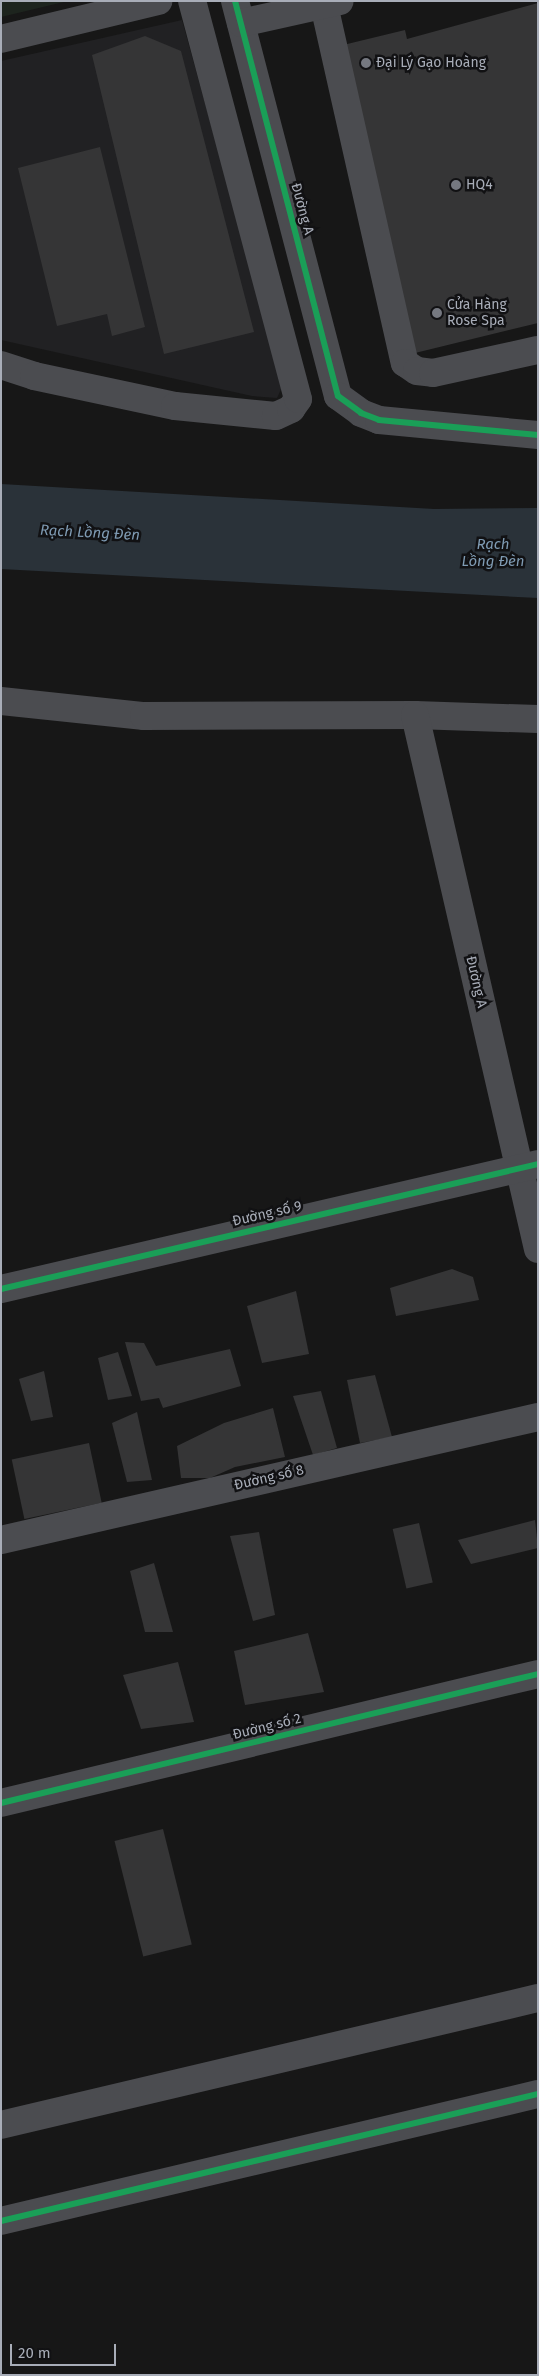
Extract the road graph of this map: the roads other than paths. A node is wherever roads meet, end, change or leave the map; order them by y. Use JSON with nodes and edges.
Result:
{"nodes":[{"id":1,"x":158,"y":1,"type":"edge"},
{"id":2,"x":192,"y":1,"type":"edge"},
{"id":3,"x":332,"y":3,"type":"edge"},
{"id":4,"x":238,"y":12,"type":"edge"},
{"id":5,"x":1,"y":39,"type":"edge"},
{"id":6,"x":538,"y":350,"type":"edge"},
{"id":7,"x":1,"y":365,"type":"edge"},
{"id":8,"x":538,"y":434,"type":"edge"},
{"id":9,"x":1,"y":702,"type":"edge"},
{"id":10,"x":416,"y":715,"type":"junction"},
{"id":11,"x":538,"y":719,"type":"edge"},
{"id":12,"x":528,"y":1166,"type":"edge"},
{"id":13,"x":538,"y":1249,"type":"edge"},
{"id":14,"x":1,"y":1289,"type":"edge"},
{"id":15,"x":538,"y":1417,"type":"edge"},
{"id":16,"x":1,"y":1540,"type":"edge"},
{"id":17,"x":538,"y":1674,"type":"edge"},
{"id":18,"x":1,"y":1803,"type":"edge"},
{"id":19,"x":538,"y":1998,"type":"edge"},
{"id":20,"x":538,"y":2094,"type":"edge"},
{"id":21,"x":1,"y":2125,"type":"edge"},
{"id":22,"x":1,"y":2221,"type":"edge"}],
"edges":[{"from":1,"to":5,"type":"street"},
{"from":2,"to":7,"type":"street"},
{"from":3,"to":4,"type":"street"},
{"from":3,"to":6,"type":"street"},
{"from":4,"to":8,"type":"street","name":"Đường A"},
{"from":9,"to":10,"type":"street"},
{"from":10,"to":11,"type":"street"},
{"from":10,"to":12,"type":"street","name":"Đường A"},
{"from":12,"to":13,"type":"street","name":"Đường A"},
{"from":12,"to":14,"type":"street","name":"Đường số 9"},
{"from":15,"to":16,"type":"street","name":"Đường số 8"},
{"from":17,"to":18,"type":"street","name":"Đường số 2"},
{"from":19,"to":21,"type":"street"},
{"from":20,"to":22,"type":"street"}]}
